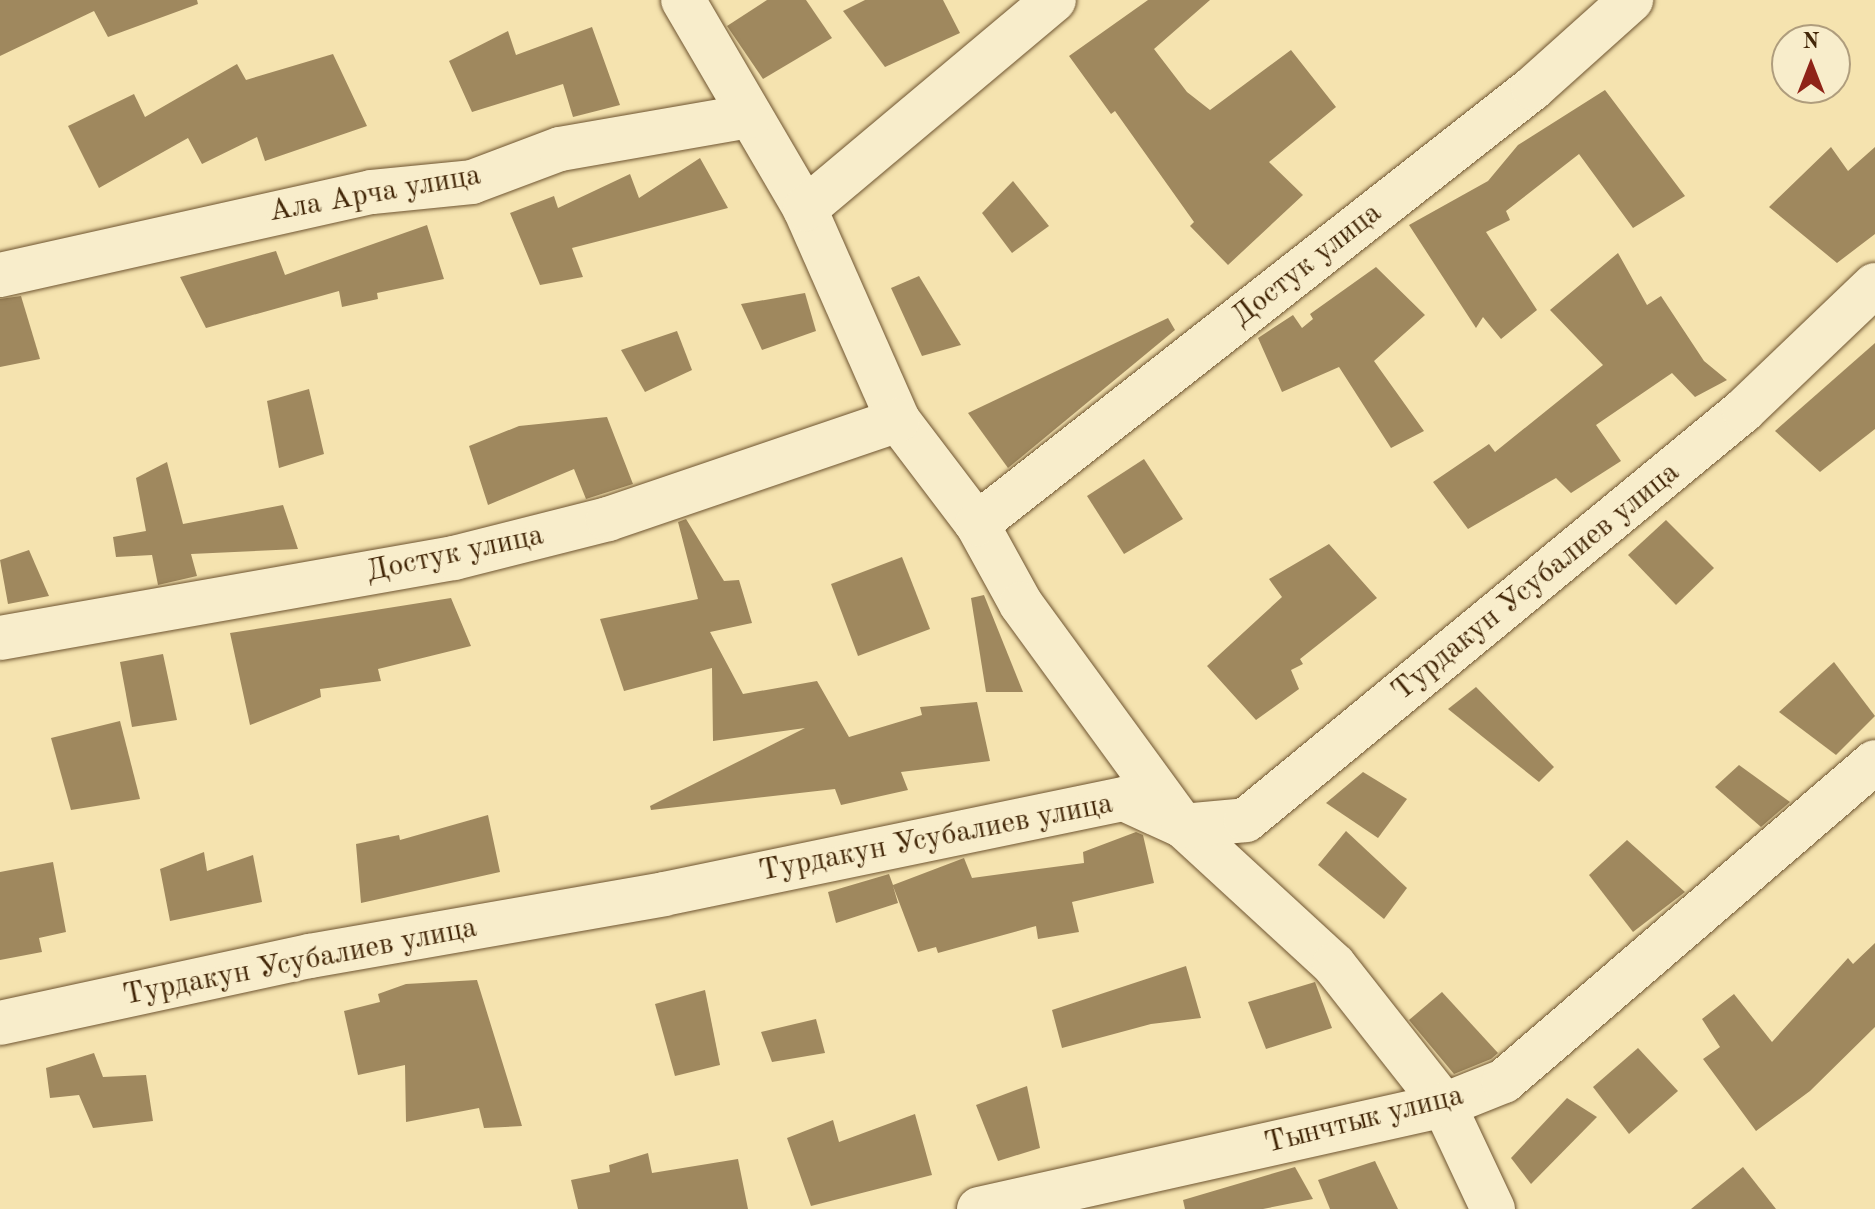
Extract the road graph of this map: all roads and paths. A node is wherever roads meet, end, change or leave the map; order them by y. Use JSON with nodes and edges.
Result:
{"nodes":[{"id":1,"x":683,"y":0,"type":"edge"},
{"id":2,"x":1054,"y":0,"type":"edge"},
{"id":3,"x":1631,"y":0,"type":"edge"},
{"id":4,"x":750,"y":116,"type":"junction"},
{"id":5,"x":805,"y":209,"type":"junction"},
{"id":6,"x":0,"y":275,"type":"edge"},
{"id":7,"x":1875,"y":285,"type":"edge"},
{"id":8,"x":898,"y":420,"type":"junction"},
{"id":9,"x":977,"y":524,"type":"junction"},
{"id":10,"x":0,"y":638,"type":"edge"},
{"id":11,"x":1875,"y":762,"type":"edge"},
{"id":12,"x":1183,"y":826,"type":"junction"},
{"id":13,"x":0,"y":1023,"type":"edge"},
{"id":14,"x":1444,"y":1105,"type":"junction"},
{"id":15,"x":979,"y":1209,"type":"edge"},
{"id":16,"x":1493,"y":1209,"type":"edge"}],
"edges":[{"from":1,"to":4,"type":"street"},
{"from":2,"to":5,"type":"street"},
{"from":3,"to":9,"type":"street","name":"Достук улица"},
{"from":4,"to":5,"type":"street"},
{"from":4,"to":6,"type":"street","name":"Ала Арча улица"},
{"from":5,"to":8,"type":"street"},
{"from":7,"to":12,"type":"street","name":"Турдакун Усубалиев улица"},
{"from":8,"to":9,"type":"street"},
{"from":8,"to":10,"type":"street","name":"Достук улица"},
{"from":9,"to":12,"type":"street"},
{"from":11,"to":14,"type":"street","name":"Тынчтык улица"},
{"from":12,"to":13,"type":"street","name":"Турдакун Усубалиев улица"},
{"from":12,"to":14,"type":"street"},
{"from":14,"to":15,"type":"street","name":"Тынчтык улица"},
{"from":14,"to":16,"type":"street"}]}
